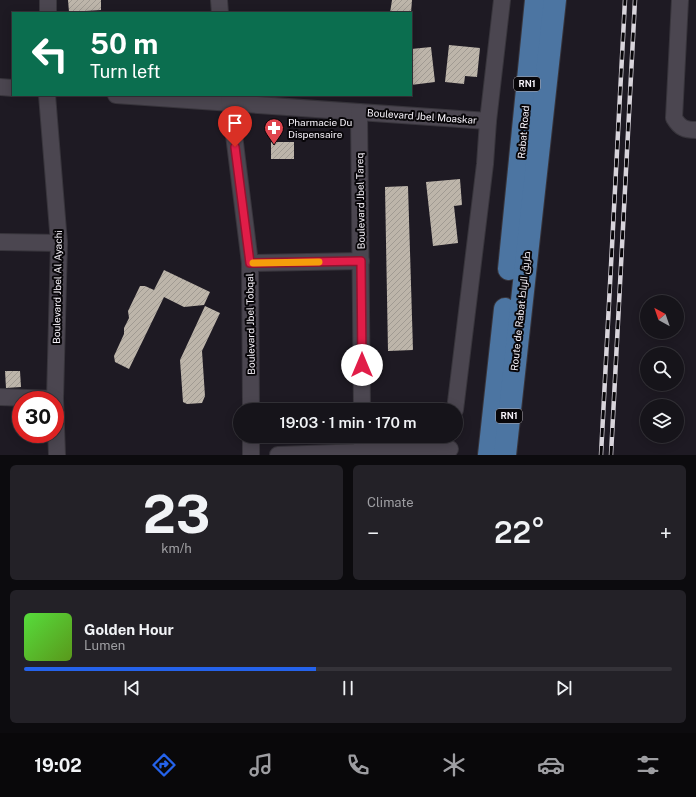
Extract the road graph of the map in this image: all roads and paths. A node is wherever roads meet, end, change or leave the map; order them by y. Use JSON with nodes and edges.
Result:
{"nodes":[{"id":1,"x":48,"y":0,"type":"edge"},
{"id":2,"x":219,"y":0,"type":"edge"},
{"id":3,"x":502,"y":0,"type":"edge"},
{"id":4,"x":536,"y":0,"type":"edge"},
{"id":5,"x":554,"y":0,"type":"edge"},
{"id":6,"x":680,"y":0,"type":"edge"},
{"id":7,"x":48,"y":12,"type":"edge"},
{"id":8,"x":220,"y":12,"type":"edge"},
{"id":9,"x":0,"y":87,"type":"edge"},
{"id":10,"x":12,"y":88,"type":"edge"},
{"id":11,"x":47,"y":96,"type":"edge"},
{"id":12,"x":144,"y":96,"type":"edge"},
{"id":13,"x":230,"y":99,"type":"edge"},
{"id":14,"x":359,"y":112,"type":"junction"},
{"id":15,"x":488,"y":121,"type":"junction"},
{"id":16,"x":696,"y":130,"type":"edge"},
{"id":17,"x":0,"y":242,"type":"edge"},
{"id":18,"x":59,"y":243,"type":"junction"},
{"id":19,"x":361,"y":261,"type":"junction"},
{"id":20,"x":250,"y":263,"type":"junction"},
{"id":21,"x":55,"y":391,"type":"edge"},
{"id":22,"x":0,"y":397,"type":"edge"},
{"id":23,"x":12,"y":397,"type":"edge"},
{"id":24,"x":251,"y":403,"type":"edge"},
{"id":25,"x":362,"y":403,"type":"edge"},
{"id":26,"x":455,"y":403,"type":"edge"},
{"id":27,"x":57,"y":443,"type":"edge"},
{"id":28,"x":251,"y":443,"type":"edge"},
{"id":29,"x":362,"y":444,"type":"edge"},
{"id":30,"x":450,"y":447,"type":"edge"},
{"id":31,"x":53,"y":455,"type":"edge"},
{"id":32,"x":57,"y":455,"type":"edge"},
{"id":33,"x":68,"y":455,"type":"edge"},
{"id":34,"x":251,"y":455,"type":"edge"},
{"id":35,"x":278,"y":455,"type":"edge"},
{"id":36,"x":489,"y":455,"type":"edge"},
{"id":37,"x":505,"y":455,"type":"edge"}],
"edges":[{"from":1,"to":7,"type":"street"},
{"from":2,"to":8,"type":"street"},
{"from":3,"to":15,"type":"street"},
{"from":4,"to":36,"type":"main road","name":"Route de Rabat طريق الرباط","number":"RN1"},
{"from":5,"to":37,"type":"main road","name":"Route de Rabat طريق الرباط","number":"RN1"},
{"from":6,"to":16,"type":"street"},
{"from":9,"to":10,"type":"street"},
{"from":11,"to":18,"type":"street","name":"Boulevard Jbel Al Ayachi"},
{"from":12,"to":13,"type":"street","name":"Boulevard Jbel Moaskar"},
{"from":13,"to":14,"type":"street","name":"Boulevard Jbel Moaskar"},
{"from":13,"to":20,"type":"street","name":"Boulevard Jbel Tobqal"},
{"from":14,"to":15,"type":"street","name":"Boulevard Jbel Moaskar"},
{"from":14,"to":19,"type":"street","name":"Boulevard Jbel Tareq"},
{"from":15,"to":26,"type":"street"},
{"from":17,"to":18,"type":"street"},
{"from":18,"to":21,"type":"street","name":"Boulevard Jbel Al Ayachi"},
{"from":19,"to":20,"type":"street"},
{"from":19,"to":25,"type":"street","name":"Boulevard Jbel Tareq"},
{"from":20,"to":24,"type":"street","name":"Boulevard Jbel Tobqal"},
{"from":22,"to":23,"type":"street"},
{"from":27,"to":32,"type":"street","name":"Boulevard Jbel Al Ayachi"},
{"from":28,"to":34,"type":"street"},
{"from":29,"to":30,"type":"street"},
{"from":29,"to":35,"type":"street"},
{"from":31,"to":32,"type":"street"},
{"from":32,"to":33,"type":"street"}]}
